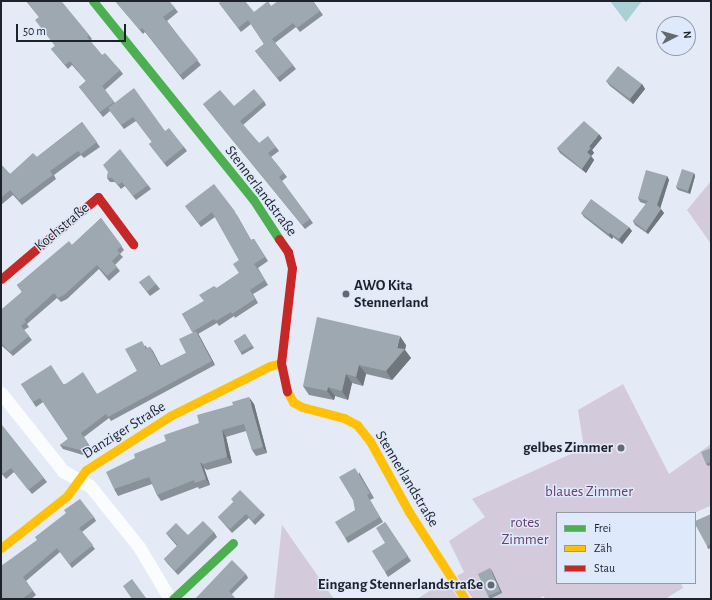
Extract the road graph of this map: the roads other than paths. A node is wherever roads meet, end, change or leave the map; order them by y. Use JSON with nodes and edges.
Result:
{"nodes":[{"id":1,"x":93,"y":1,"type":"edge"},
{"id":2,"x":133,"y":244,"type":"dead end"},
{"id":3,"x":1,"y":279,"type":"edge"},
{"id":4,"x":281,"y":364,"type":"junction"},
{"id":5,"x":1,"y":393,"type":"edge"},
{"id":6,"x":79,"y":479,"type":"junction"},
{"id":7,"x":233,"y":543,"type":"dead end"},
{"id":8,"x":1,"y":548,"type":"edge"},
{"id":9,"x":171,"y":599,"type":"edge"},
{"id":10,"x":465,"y":599,"type":"edge"}],
"edges":[{"from":1,"to":4,"type":"street","name":"Stennerlandstraße"},
{"from":2,"to":3,"type":"street","name":"Kochstraße"},
{"from":4,"to":6,"type":"street","name":"Danziger Straße"},
{"from":4,"to":10,"type":"street","name":"Stennerlandstraße"},
{"from":5,"to":6,"type":"street"},
{"from":6,"to":8,"type":"street","name":"Danziger Straße"},
{"from":6,"to":9,"type":"street"},
{"from":7,"to":9,"type":"street"}]}
